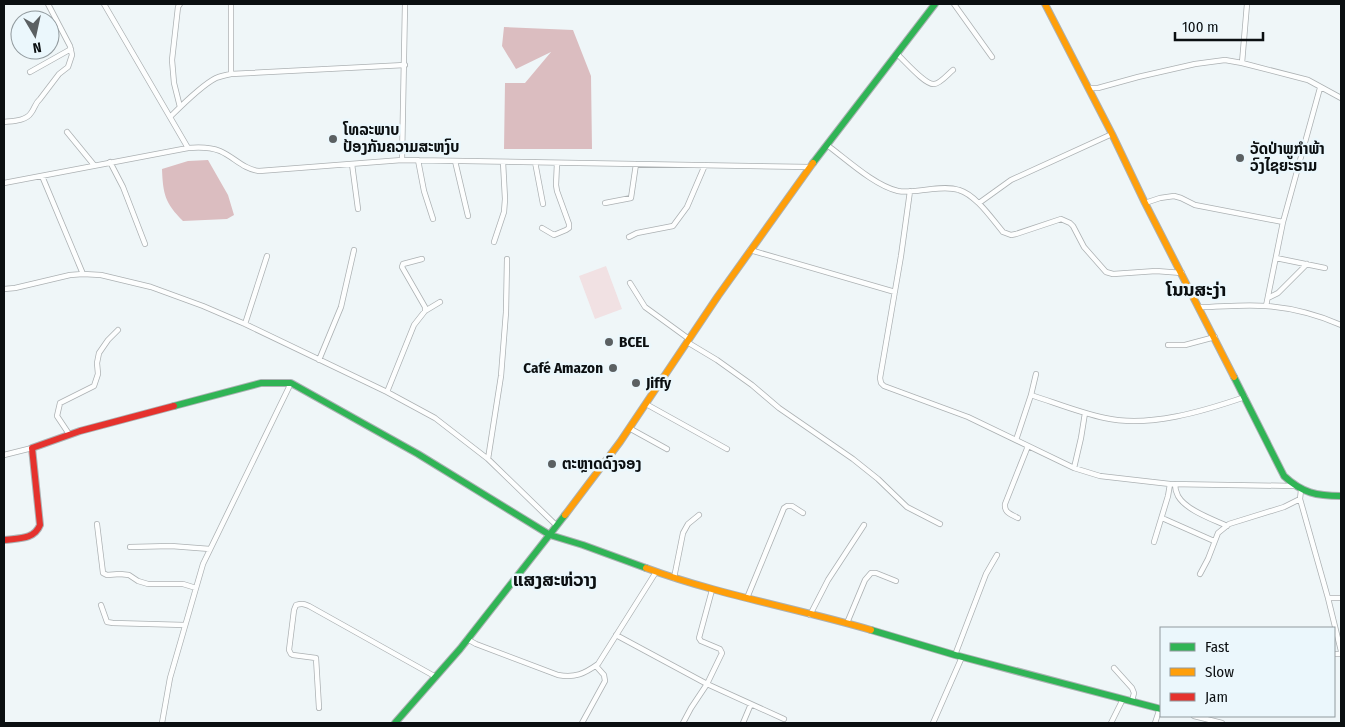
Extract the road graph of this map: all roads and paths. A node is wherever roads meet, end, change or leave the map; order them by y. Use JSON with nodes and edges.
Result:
{"nodes":[{"id":1,"x":48,"y":4,"type":"edge"},
{"id":2,"x":104,"y":4,"type":"edge"},
{"id":3,"x":180,"y":4,"type":"edge"},
{"id":4,"x":231,"y":4,"type":"edge"},
{"id":5,"x":405,"y":4,"type":"edge"},
{"id":6,"x":935,"y":4,"type":"edge"},
{"id":7,"x":954,"y":4,"type":"edge"},
{"id":8,"x":1046,"y":4,"type":"edge"},
{"id":9,"x":1247,"y":4,"type":"edge"},
{"id":10,"x":71,"y":49,"type":"junction"},
{"id":11,"x":897,"y":54,"type":"junction"},
{"id":12,"x":992,"y":57,"type":"dead end"},
{"id":13,"x":1242,"y":63,"type":"junction"},
{"id":14,"x":405,"y":65,"type":"junction"},
{"id":15,"x":953,"y":70,"type":"dead end"},
{"id":16,"x":30,"y":72,"type":"dead end"},
{"id":17,"x":231,"y":74,"type":"junction"},
{"id":18,"x":1089,"y":88,"type":"junction"},
{"id":19,"x":1320,"y":88,"type":"junction"},
{"id":20,"x":1341,"y":98,"type":"edge"},
{"id":21,"x":180,"y":108,"type":"junction"},
{"id":22,"x":171,"y":116,"type":"junction"},
{"id":23,"x":4,"y":122,"type":"edge"},
{"id":24,"x":66,"y":132,"type":"dead end"},
{"id":25,"x":1112,"y":134,"type":"junction"},
{"id":26,"x":827,"y":145,"type":"junction"},
{"id":27,"x":188,"y":148,"type":"junction"},
{"id":28,"x":402,"y":160,"type":"junction"},
{"id":29,"x":418,"y":160,"type":"junction"},
{"id":30,"x":455,"y":161,"type":"junction"},
{"id":31,"x":110,"y":162,"type":"junction"},
{"id":32,"x":503,"y":162,"type":"junction"},
{"id":33,"x":535,"y":162,"type":"junction"},
{"id":34,"x":557,"y":162,"type":"junction"},
{"id":35,"x":352,"y":164,"type":"junction"},
{"id":36,"x":636,"y":164,"type":"junction"},
{"id":37,"x":94,"y":165,"type":"junction"},
{"id":38,"x":705,"y":165,"type":"junction"},
{"id":39,"x":810,"y":167,"type":"junction"},
{"id":40,"x":42,"y":176,"type":"junction"},
{"id":41,"x":4,"y":183,"type":"edge"},
{"id":42,"x":910,"y":192,"type":"junction"},
{"id":43,"x":605,"y":203,"type":"dead end"},
{"id":44,"x":1145,"y":203,"type":"junction"},
{"id":45,"x":543,"y":204,"type":"dead end"},
{"id":46,"x":979,"y":204,"type":"junction"},
{"id":47,"x":358,"y":209,"type":"dead end"},
{"id":48,"x":468,"y":216,"type":"dead end"},
{"id":49,"x":433,"y":219,"type":"dead end"},
{"id":50,"x":1283,"y":222,"type":"junction"},
{"id":51,"x":542,"y":228,"type":"dead end"},
{"id":52,"x":629,"y":237,"type":"dead end"},
{"id":53,"x":494,"y":242,"type":"dead end"},
{"id":54,"x":145,"y":244,"type":"dead end"},
{"id":55,"x":354,"y":250,"type":"dead end"},
{"id":56,"x":750,"y":250,"type":"junction"},
{"id":57,"x":267,"y":256,"type":"dead end"},
{"id":58,"x":422,"y":258,"type":"dead end"},
{"id":59,"x":1276,"y":258,"type":"junction"},
{"id":60,"x":508,"y":259,"type":"dead end"},
{"id":61,"x":1307,"y":264,"type":"junction"},
{"id":62,"x":1325,"y":268,"type":"dead end"},
{"id":63,"x":1182,"y":273,"type":"junction"},
{"id":64,"x":83,"y":274,"type":"junction"},
{"id":65,"x":630,"y":283,"type":"dead end"},
{"id":66,"x":4,"y":289,"type":"edge"},
{"id":67,"x":895,"y":292,"type":"junction"},
{"id":68,"x":1268,"y":298,"type":"junction"},
{"id":69,"x":440,"y":302,"type":"dead end"},
{"id":70,"x":1266,"y":306,"type":"junction"},
{"id":71,"x":1199,"y":307,"type":"junction"},
{"id":72,"x":425,"y":311,"type":"junction"},
{"id":73,"x":244,"y":324,"type":"junction"},
{"id":74,"x":1341,"y":325,"type":"edge"},
{"id":75,"x":118,"y":330,"type":"dead end"},
{"id":76,"x":1215,"y":338,"type":"junction"},
{"id":77,"x":688,"y":341,"type":"junction"},
{"id":78,"x":1168,"y":345,"type":"dead end"},
{"id":79,"x":319,"y":360,"type":"junction"},
{"id":80,"x":1036,"y":374,"type":"dead end"},
{"id":81,"x":291,"y":383,"type":"junction"},
{"id":82,"x":386,"y":392,"type":"junction"},
{"id":83,"x":1032,"y":395,"type":"junction"},
{"id":84,"x":1245,"y":397,"type":"junction"},
{"id":85,"x":646,"y":404,"type":"junction"},
{"id":86,"x":1085,"y":413,"type":"junction"},
{"id":87,"x":629,"y":428,"type":"junction"},
{"id":88,"x":69,"y":434,"type":"junction"},
{"id":89,"x":1016,"y":440,"type":"junction"},
{"id":90,"x":1028,"y":446,"type":"junction"},
{"id":91,"x":32,"y":448,"type":"junction"},
{"id":92,"x":667,"y":449,"type":"dead end"},
{"id":93,"x":726,"y":450,"type":"dead end"},
{"id":94,"x":4,"y":455,"type":"edge"},
{"id":95,"x":488,"y":459,"type":"junction"},
{"id":96,"x":1074,"y":468,"type":"junction"},
{"id":97,"x":1172,"y":484,"type":"junction"},
{"id":98,"x":1298,"y":488,"type":"junction"},
{"id":99,"x":1341,"y":496,"type":"edge"},
{"id":100,"x":1300,"y":499,"type":"junction"},
{"id":101,"x":803,"y":513,"type":"dead end"},
{"id":102,"x":699,"y":515,"type":"dead end"},
{"id":103,"x":1018,"y":518,"type":"dead end"},
{"id":104,"x":1162,"y":518,"type":"junction"},
{"id":105,"x":97,"y":524,"type":"dead end"},
{"id":106,"x":940,"y":524,"type":"dead end"},
{"id":107,"x":864,"y":525,"type":"dead end"},
{"id":108,"x":557,"y":526,"type":"junction"},
{"id":109,"x":1226,"y":526,"type":"junction"},
{"id":110,"x":550,"y":535,"type":"junction"},
{"id":111,"x":4,"y":540,"type":"edge"},
{"id":112,"x":1214,"y":541,"type":"junction"},
{"id":113,"x":1154,"y":542,"type":"dead end"},
{"id":114,"x":130,"y":547,"type":"dead end"},
{"id":115,"x":210,"y":549,"type":"junction"},
{"id":116,"x":997,"y":555,"type":"dead end"},
{"id":117,"x":656,"y":572,"type":"junction"},
{"id":118,"x":1200,"y":574,"type":"dead end"},
{"id":119,"x":674,"y":578,"type":"junction"},
{"id":120,"x":896,"y":581,"type":"dead end"},
{"id":121,"x":196,"y":588,"type":"junction"},
{"id":122,"x":712,"y":590,"type":"junction"},
{"id":123,"x":747,"y":598,"type":"junction"},
{"id":124,"x":1328,"y":598,"type":"junction"},
{"id":125,"x":1341,"y":598,"type":"edge"},
{"id":126,"x":101,"y":605,"type":"dead end"},
{"id":127,"x":810,"y":615,"type":"junction"},
{"id":128,"x":847,"y":623,"type":"junction"},
{"id":129,"x":185,"y":625,"type":"junction"},
{"id":130,"x":1335,"y":627,"type":"edge"},
{"id":131,"x":1335,"y":627,"type":"edge"},
{"id":132,"x":616,"y":635,"type":"junction"},
{"id":133,"x":467,"y":639,"type":"junction"},
{"id":134,"x":1341,"y":652,"type":"edge"},
{"id":135,"x":959,"y":656,"type":"junction"},
{"id":136,"x":596,"y":666,"type":"junction"},
{"id":137,"x":1114,"y":668,"type":"dead end"},
{"id":138,"x":436,"y":677,"type":"junction"},
{"id":139,"x":707,"y":684,"type":"junction"},
{"id":140,"x":1123,"y":699,"type":"junction"},
{"id":141,"x":1132,"y":701,"type":"junction"},
{"id":142,"x":752,"y":704,"type":"junction"},
{"id":143,"x":319,"y":708,"type":"dead end"},
{"id":144,"x":1160,"y":708,"type":"edge"},
{"id":145,"x":1160,"y":710,"type":"edge"},
{"id":146,"x":1206,"y":717,"type":"edge"},
{"id":147,"x":784,"y":719,"type":"dead end"},
{"id":148,"x":162,"y":723,"type":"edge"},
{"id":149,"x":395,"y":723,"type":"edge"},
{"id":150,"x":582,"y":723,"type":"edge"},
{"id":151,"x":683,"y":723,"type":"edge"},
{"id":152,"x":743,"y":723,"type":"edge"},
{"id":153,"x":933,"y":723,"type":"edge"},
{"id":154,"x":1110,"y":723,"type":"edge"},
{"id":155,"x":1155,"y":723,"type":"edge"},
{"id":156,"x":1222,"y":723,"type":"edge"}],
"edges":[{"from":1,"to":10,"type":"street"},
{"from":2,"to":22,"type":"street"},
{"from":3,"to":21,"type":"street"},
{"from":4,"to":17,"type":"street"},
{"from":5,"to":14,"type":"street"},
{"from":6,"to":11,"type":"street"},
{"from":7,"to":12,"type":"street"},
{"from":8,"to":18,"type":"street"},
{"from":9,"to":13,"type":"street"},
{"from":10,"to":16,"type":"street"},
{"from":10,"to":23,"type":"street"},
{"from":11,"to":15,"type":"street"},
{"from":11,"to":26,"type":"street"},
{"from":13,"to":18,"type":"street"},
{"from":13,"to":19,"type":"street"},
{"from":14,"to":17,"type":"street"},
{"from":14,"to":28,"type":"street"},
{"from":17,"to":21,"type":"street"},
{"from":18,"to":25,"type":"street"},
{"from":19,"to":20,"type":"street"},
{"from":19,"to":50,"type":"street"},
{"from":21,"to":22,"type":"street"},
{"from":22,"to":27,"type":"street"},
{"from":24,"to":37,"type":"street"},
{"from":25,"to":44,"type":"street"},
{"from":25,"to":46,"type":"street"},
{"from":26,"to":39,"type":"street"},
{"from":26,"to":42,"type":"street"},
{"from":27,"to":31,"type":"street"},
{"from":27,"to":35,"type":"street"},
{"from":28,"to":29,"type":"street"},
{"from":28,"to":35,"type":"street"},
{"from":29,"to":30,"type":"street"},
{"from":29,"to":49,"type":"street"},
{"from":30,"to":32,"type":"street"},
{"from":30,"to":48,"type":"street"},
{"from":31,"to":37,"type":"street"},
{"from":31,"to":54,"type":"street"},
{"from":32,"to":33,"type":"street"},
{"from":32,"to":53,"type":"street"},
{"from":33,"to":34,"type":"street"},
{"from":33,"to":45,"type":"street"},
{"from":34,"to":36,"type":"street"},
{"from":34,"to":51,"type":"street"},
{"from":35,"to":47,"type":"street"},
{"from":36,"to":38,"type":"street"},
{"from":36,"to":43,"type":"street"},
{"from":37,"to":40,"type":"street"},
{"from":38,"to":39,"type":"street"},
{"from":38,"to":52,"type":"street"},
{"from":39,"to":56,"type":"street"},
{"from":40,"to":41,"type":"street"},
{"from":40,"to":64,"type":"street"},
{"from":42,"to":46,"type":"street"},
{"from":42,"to":67,"type":"street"},
{"from":44,"to":50,"type":"street"},
{"from":44,"to":63,"type":"street"},
{"from":46,"to":63,"type":"street"},
{"from":50,"to":59,"type":"street"},
{"from":55,"to":79,"type":"street"},
{"from":56,"to":67,"type":"street"},
{"from":56,"to":77,"type":"street"},
{"from":57,"to":73,"type":"street"},
{"from":58,"to":72,"type":"street"},
{"from":59,"to":61,"type":"street"},
{"from":59,"to":68,"type":"street"},
{"from":60,"to":95,"type":"street"},
{"from":61,"to":62,"type":"street"},
{"from":61,"to":68,"type":"street"},
{"from":63,"to":71,"type":"street"},
{"from":64,"to":66,"type":"street"},
{"from":64,"to":73,"type":"street"},
{"from":65,"to":77,"type":"street"},
{"from":67,"to":89,"type":"street"},
{"from":68,"to":70,"type":"street"},
{"from":69,"to":72,"type":"street"},
{"from":70,"to":71,"type":"street"},
{"from":70,"to":74,"type":"street"},
{"from":71,"to":76,"type":"street"},
{"from":72,"to":82,"type":"street"},
{"from":73,"to":79,"type":"street"},
{"from":75,"to":88,"type":"street"},
{"from":76,"to":78,"type":"street"},
{"from":76,"to":84,"type":"street"},
{"from":77,"to":85,"type":"street"},
{"from":77,"to":106,"type":"street"},
{"from":79,"to":82,"type":"street"},
{"from":80,"to":83,"type":"street"},
{"from":81,"to":88,"type":"street"},
{"from":81,"to":110,"type":"street"},
{"from":81,"to":115,"type":"street"},
{"from":82,"to":95,"type":"street"},
{"from":83,"to":86,"type":"street"},
{"from":83,"to":89,"type":"street"},
{"from":84,"to":86,"type":"street"},
{"from":84,"to":98,"type":"street"},
{"from":85,"to":87,"type":"street"},
{"from":85,"to":93,"type":"street"},
{"from":86,"to":96,"type":"street"},
{"from":87,"to":92,"type":"street"},
{"from":87,"to":108,"type":"street"},
{"from":88,"to":91,"type":"street"},
{"from":89,"to":90,"type":"street"},
{"from":90,"to":96,"type":"street"},
{"from":90,"to":103,"type":"street"},
{"from":91,"to":94,"type":"street"},
{"from":91,"to":111,"type":"street"},
{"from":95,"to":108,"type":"street"},
{"from":96,"to":97,"type":"street"},
{"from":97,"to":98,"type":"street"},
{"from":97,"to":104,"type":"street"},
{"from":97,"to":109,"type":"street"},
{"from":98,"to":99,"type":"street"},
{"from":98,"to":100,"type":"street"},
{"from":100,"to":109,"type":"street"},
{"from":100,"to":124,"type":"street"},
{"from":101,"to":123,"type":"street"},
{"from":102,"to":119,"type":"street"},
{"from":104,"to":112,"type":"street"},
{"from":104,"to":113,"type":"street"},
{"from":105,"to":121,"type":"street"},
{"from":107,"to":127,"type":"street"},
{"from":108,"to":110,"type":"street"},
{"from":109,"to":112,"type":"street"},
{"from":110,"to":117,"type":"street"},
{"from":110,"to":133,"type":"street"},
{"from":112,"to":118,"type":"street"},
{"from":114,"to":115,"type":"street"},
{"from":115,"to":121,"type":"street"},
{"from":116,"to":135,"type":"street"},
{"from":117,"to":119,"type":"street"},
{"from":117,"to":132,"type":"street"},
{"from":119,"to":122,"type":"street"},
{"from":120,"to":128,"type":"street"},
{"from":121,"to":129,"type":"street"},
{"from":122,"to":123,"type":"street"},
{"from":122,"to":139,"type":"street"},
{"from":123,"to":127,"type":"street"},
{"from":124,"to":125,"type":"street"},
{"from":124,"to":131,"type":"street"},
{"from":126,"to":129,"type":"street"},
{"from":127,"to":128,"type":"street"},
{"from":128,"to":135,"type":"street"},
{"from":129,"to":148,"type":"street"},
{"from":130,"to":134,"type":"street"},
{"from":132,"to":136,"type":"street"},
{"from":132,"to":139,"type":"street"},
{"from":133,"to":136,"type":"street"},
{"from":133,"to":138,"type":"street"},
{"from":135,"to":140,"type":"street"},
{"from":135,"to":153,"type":"street"},
{"from":136,"to":150,"type":"street"},
{"from":137,"to":141,"type":"street"},
{"from":138,"to":143,"type":"street"},
{"from":138,"to":149,"type":"street"},
{"from":139,"to":142,"type":"street"},
{"from":139,"to":151,"type":"street"},
{"from":140,"to":141,"type":"street"},
{"from":140,"to":154,"type":"street"},
{"from":141,"to":144,"type":"street"},
{"from":142,"to":147,"type":"street"},
{"from":142,"to":152,"type":"street"},
{"from":145,"to":155,"type":"street"},
{"from":146,"to":156,"type":"street"}]}
